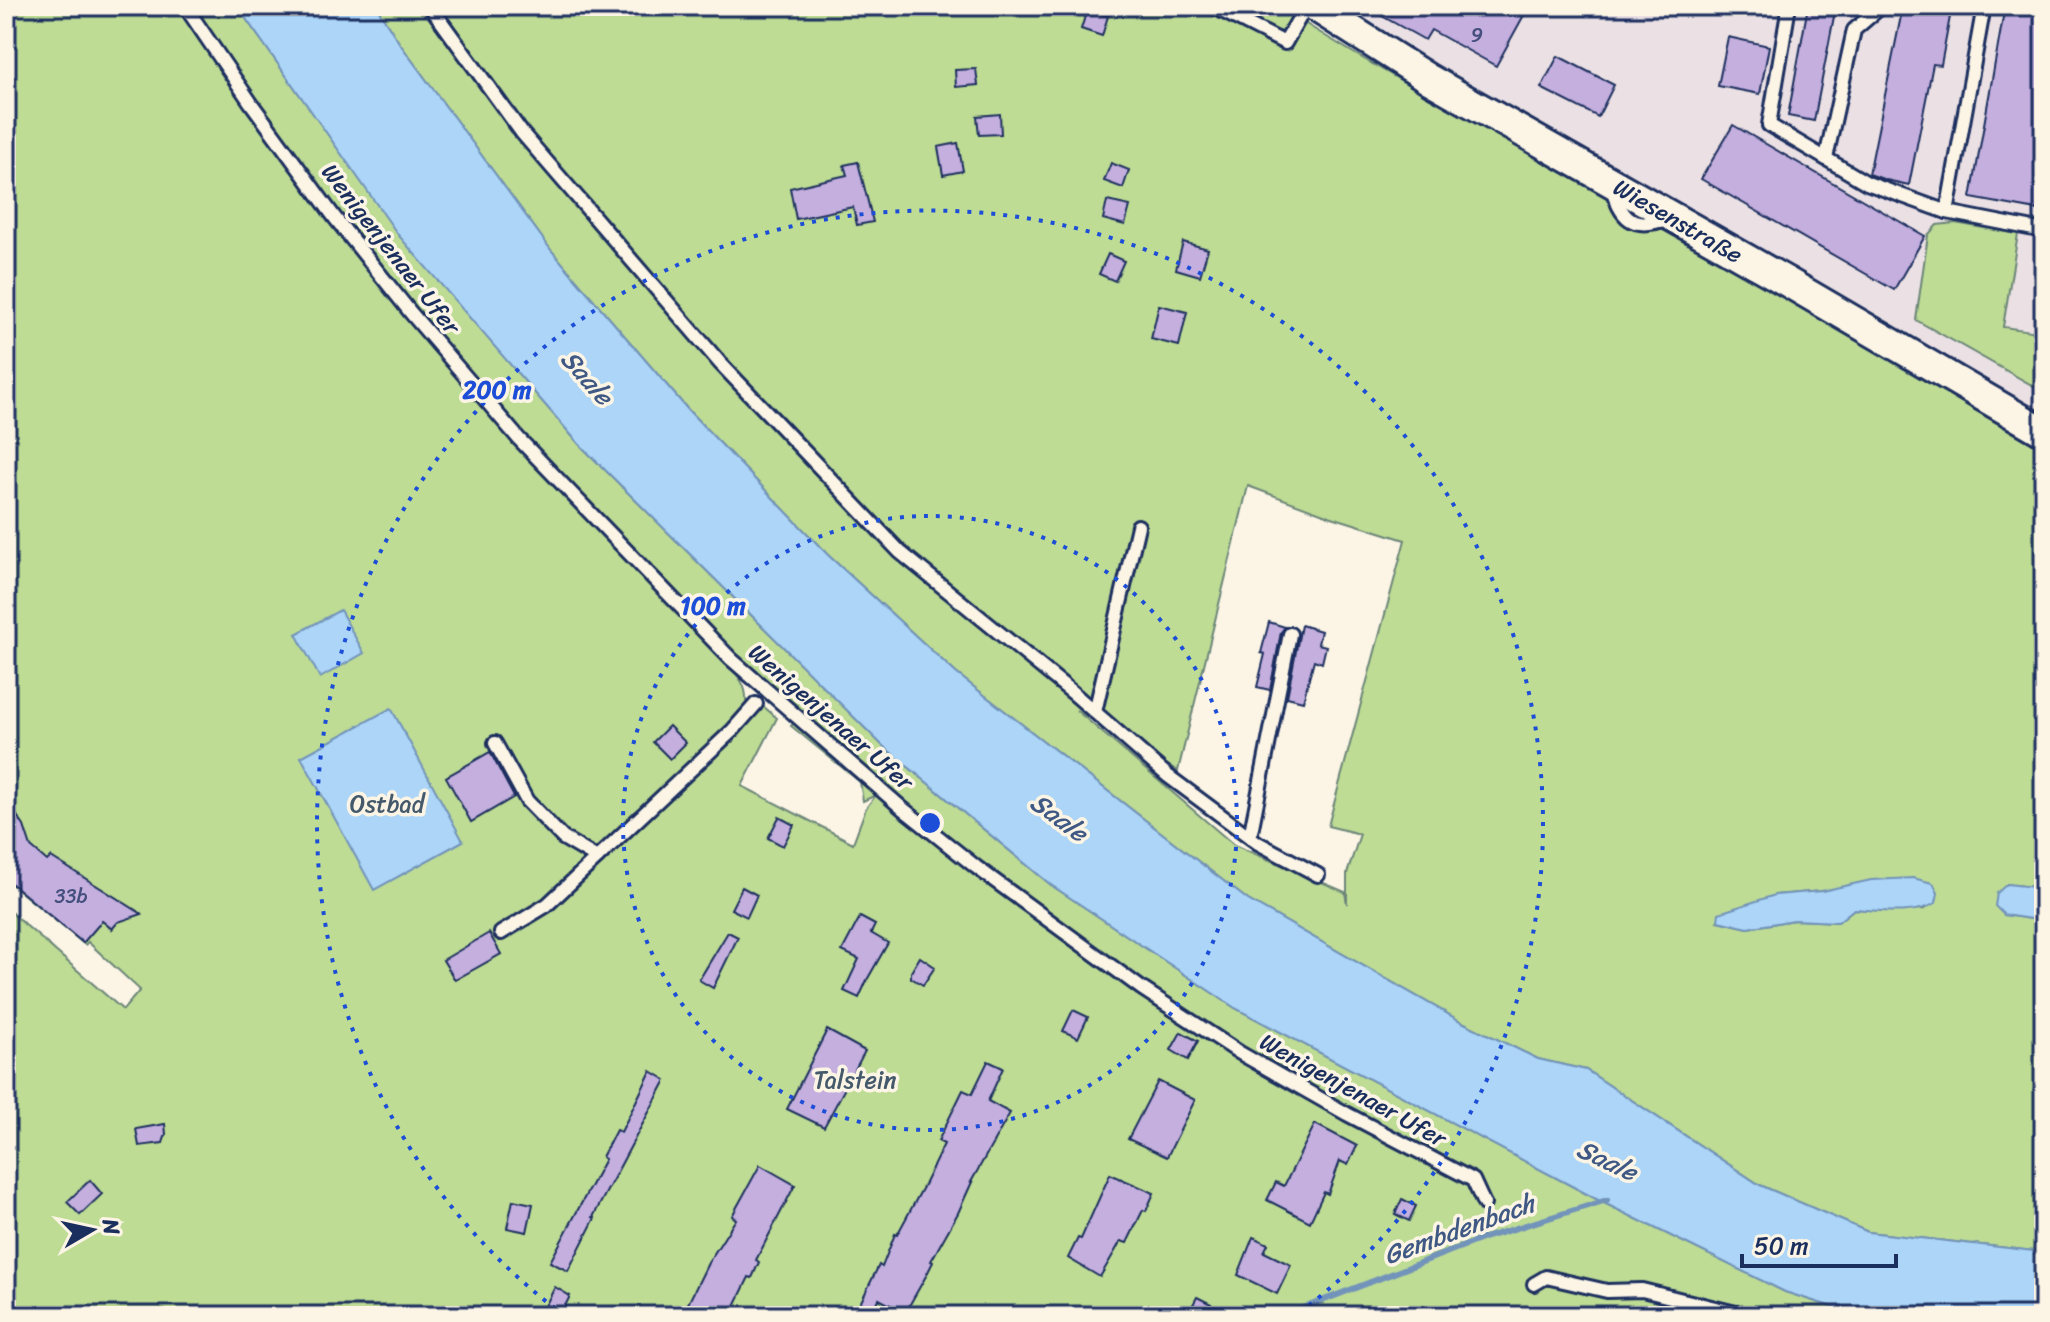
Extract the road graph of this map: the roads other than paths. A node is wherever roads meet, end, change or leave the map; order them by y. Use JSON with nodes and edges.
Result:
{"nodes":[{"id":1,"x":185,"y":6,"type":"edge"},
{"id":2,"x":430,"y":6,"type":"edge"},
{"id":3,"x":1212,"y":6,"type":"edge"},
{"id":4,"x":1306,"y":6,"type":"edge"},
{"id":5,"x":1314,"y":6,"type":"edge"},
{"id":6,"x":1789,"y":6,"type":"edge"},
{"id":7,"x":1877,"y":6,"type":"edge"},
{"id":8,"x":1984,"y":6,"type":"edge"},
{"id":9,"x":1826,"y":158,"type":"junction"},
{"id":10,"x":1947,"y":212,"type":"junction"},
{"id":11,"x":2044,"y":231,"type":"edge"},
{"id":12,"x":2044,"y":432,"type":"edge"},
{"id":13,"x":1138,"y":526,"type":"dead end"},
{"id":14,"x":1290,"y":634,"type":"dead end"},
{"id":15,"x":756,"y":704,"type":"dead end"},
{"id":16,"x":1095,"y":712,"type":"junction"},
{"id":17,"x":495,"y":743,"type":"dead end"},
{"id":18,"x":1250,"y":837,"type":"junction"},
{"id":19,"x":597,"y":858,"type":"junction"},
{"id":20,"x":1318,"y":875,"type":"dead end"},
{"id":21,"x":501,"y":933,"type":"dead end"},
{"id":22,"x":1484,"y":1204,"type":"dead end"},
{"id":23,"x":1534,"y":1284,"type":"dead end"},
{"id":24,"x":1748,"y":1316,"type":"edge"}],
"edges":[{"from":1,"to":22,"type":"lane","name":"Wenigenjenaer Ufer"},
{"from":2,"to":16,"type":"lane"},
{"from":3,"to":4,"type":"lane"},
{"from":5,"to":12,"type":"street","name":"Wiesenstraße"},
{"from":6,"to":9,"type":"lane"},
{"from":7,"to":9,"type":"lane"},
{"from":8,"to":10,"type":"lane"},
{"from":9,"to":10,"type":"lane"},
{"from":10,"to":11,"type":"lane"},
{"from":13,"to":16,"type":"lane"},
{"from":14,"to":18,"type":"lane"},
{"from":15,"to":19,"type":"lane"},
{"from":16,"to":18,"type":"lane"},
{"from":17,"to":19,"type":"lane"},
{"from":18,"to":20,"type":"lane"},
{"from":19,"to":21,"type":"lane"},
{"from":23,"to":24,"type":"lane"}]}
